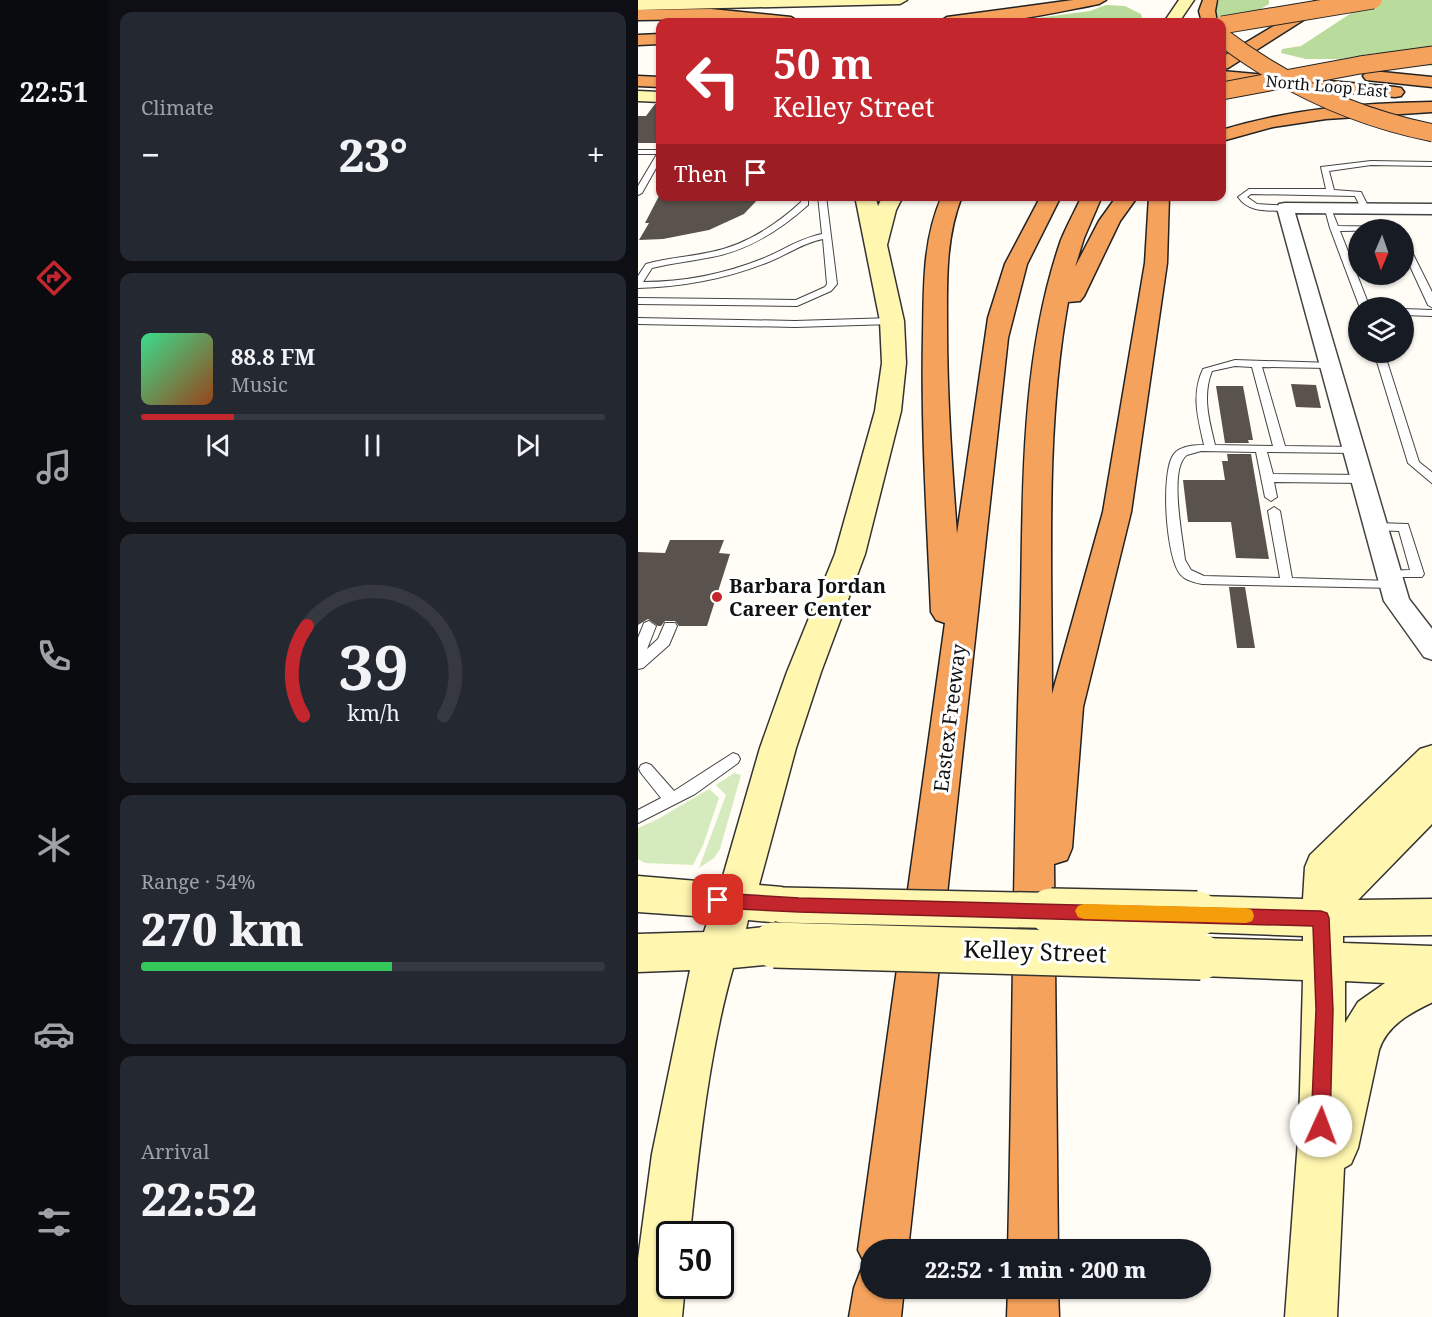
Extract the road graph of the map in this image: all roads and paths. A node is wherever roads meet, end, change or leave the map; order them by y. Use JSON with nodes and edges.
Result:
{"nodes":[{"id":1,"x":900,"y":0,"type":"edge"},
{"id":2,"x":1187,"y":0,"type":"edge"},
{"id":3,"x":1210,"y":0,"type":"edge"},
{"id":4,"x":1294,"y":0,"type":"edge"},
{"id":5,"x":1329,"y":0,"type":"edge"},
{"id":6,"x":1373,"y":0,"type":"edge"},
{"id":7,"x":1094,"y":1,"type":"edge"},
{"id":8,"x":638,"y":5,"type":"edge"},
{"id":9,"x":638,"y":15,"type":"edge"},
{"id":10,"x":751,"y":18,"type":"edge"},
{"id":11,"x":975,"y":18,"type":"edge"},
{"id":12,"x":1174,"y":18,"type":"edge"},
{"id":13,"x":1209,"y":18,"type":"edge"},
{"id":14,"x":1226,"y":24,"type":"edge"},
{"id":15,"x":1226,"y":39,"type":"edge"},
{"id":16,"x":1226,"y":39,"type":"edge"},
{"id":17,"x":656,"y":40,"type":"edge"},
{"id":18,"x":638,"y":41,"type":"edge"},
{"id":19,"x":1433,"y":55,"type":"edge"},
{"id":20,"x":1226,"y":62,"type":"edge"},
{"id":21,"x":1226,"y":65,"type":"edge"},
{"id":22,"x":1226,"y":76,"type":"edge"},
{"id":23,"x":1342,"y":80,"type":"junction"},
{"id":24,"x":638,"y":81,"type":"edge"},
{"id":25,"x":656,"y":82,"type":"edge"},
{"id":26,"x":1433,"y":82,"type":"edge"},
{"id":27,"x":1226,"y":90,"type":"edge"},
{"id":28,"x":638,"y":96,"type":"edge"},
{"id":29,"x":1433,"y":96,"type":"edge"},
{"id":30,"x":656,"y":97,"type":"edge"},
{"id":31,"x":1433,"y":107,"type":"edge"},
{"id":32,"x":1433,"y":133,"type":"edge"},
{"id":33,"x":1226,"y":135,"type":"edge"},
{"id":34,"x":638,"y":152,"type":"edge"},
{"id":35,"x":656,"y":154,"type":"edge"},
{"id":36,"x":656,"y":161,"type":"edge"},
{"id":37,"x":1433,"y":164,"type":"edge"},
{"id":38,"x":638,"y":194,"type":"edge"},
{"id":39,"x":803,"y":201,"type":"edge"},
{"id":40,"x":822,"y":201,"type":"edge"},
{"id":41,"x":866,"y":201,"type":"edge"},
{"id":42,"x":890,"y":201,"type":"edge"},
{"id":43,"x":951,"y":201,"type":"edge"},
{"id":44,"x":1048,"y":201,"type":"edge"},
{"id":45,"x":1089,"y":201,"type":"edge"},
{"id":46,"x":1124,"y":201,"type":"edge"},
{"id":47,"x":1159,"y":201,"type":"edge"},
{"id":48,"x":1022,"y":206,"type":"dead end"},
{"id":49,"x":1285,"y":208,"type":"junction"},
{"id":50,"x":1331,"y":209,"type":"junction"},
{"id":51,"x":1433,"y":209,"type":"edge"},
{"id":52,"x":1362,"y":219,"type":"edge"},
{"id":53,"x":826,"y":236,"type":"junction"},
{"id":54,"x":875,"y":250,"type":"junction"},
{"id":55,"x":1019,"y":254,"type":"junction"},
{"id":56,"x":1414,"y":265,"type":"edge"},
{"id":57,"x":638,"y":284,"type":"edge"},
{"id":58,"x":1361,"y":297,"type":"edge"},
{"id":59,"x":638,"y":301,"type":"edge"},
{"id":60,"x":1433,"y":305,"type":"edge"},
{"id":61,"x":1414,"y":312,"type":"edge"},
{"id":62,"x":1433,"y":313,"type":"edge"},
{"id":63,"x":638,"y":321,"type":"edge"},
{"id":64,"x":892,"y":321,"type":"junction"},
{"id":65,"x":1048,"y":353,"type":"junction"},
{"id":66,"x":1382,"y":363,"type":"edge"},
{"id":67,"x":1256,"y":364,"type":"junction"},
{"id":68,"x":1329,"y":365,"type":"junction"},
{"id":69,"x":1210,"y":448,"type":"junction"},
{"id":70,"x":1261,"y":449,"type":"junction"},
{"id":71,"x":1280,"y":449,"type":"junction"},
{"id":72,"x":1354,"y":450,"type":"junction"},
{"id":73,"x":1268,"y":478,"type":"junction"},
{"id":74,"x":1362,"y":479,"type":"junction"},
{"id":75,"x":1433,"y":480,"type":"edge"},
{"id":76,"x":1271,"y":497,"type":"dead end"},
{"id":77,"x":1274,"y":511,"type":"dead end"},
{"id":78,"x":1376,"y":527,"type":"junction"},
{"id":79,"x":1391,"y":580,"type":"junction"},
{"id":80,"x":1287,"y":582,"type":"junction"},
{"id":81,"x":649,"y":626,"type":"dead end"},
{"id":82,"x":670,"y":626,"type":"dead end"},
{"id":83,"x":1431,"y":644,"type":"edge"},
{"id":84,"x":638,"y":655,"type":"edge"},
{"id":85,"x":638,"y":664,"type":"edge"},
{"id":86,"x":953,"y":697,"type":"junction"},
{"id":87,"x":733,"y":759,"type":"dead end"},
{"id":88,"x":1433,"y":759,"type":"edge"},
{"id":89,"x":646,"y":769,"type":"dead end"},
{"id":90,"x":1433,"y":798,"type":"edge"},
{"id":91,"x":671,"y":800,"type":"junction"},
{"id":92,"x":638,"y":817,"type":"edge"},
{"id":93,"x":638,"y":894,"type":"edge"},
{"id":94,"x":735,"y":902,"type":"junction"},
{"id":95,"x":1433,"y":917,"type":"edge"},
{"id":96,"x":1321,"y":918,"type":"junction"},
{"id":97,"x":718,"y":950,"type":"junction"},
{"id":98,"x":638,"y":953,"type":"edge"},
{"id":99,"x":1323,"y":962,"type":"junction"},
{"id":100,"x":1433,"y":965,"type":"edge"},
{"id":101,"x":1433,"y":981,"type":"edge"},
{"id":102,"x":1036,"y":1041,"type":"junction"},
{"id":103,"x":1318,"y":1220,"type":"junction"},
{"id":104,"x":884,"y":1239,"type":"edge"},
{"id":105,"x":1033,"y":1239,"type":"edge"},
{"id":106,"x":877,"y":1299,"type":"edge"},
{"id":107,"x":1033,"y":1299,"type":"edge"},
{"id":108,"x":656,"y":1317,"type":"edge"},
{"id":109,"x":875,"y":1317,"type":"edge"},
{"id":110,"x":1033,"y":1317,"type":"edge"},
{"id":111,"x":1311,"y":1317,"type":"edge"}],
"edges":[{"from":1,"to":8,"type":"main road"},
{"from":2,"to":12,"type":"main road"},
{"from":3,"to":13,"type":"highway"},
{"from":4,"to":15,"type":"highway"},
{"from":5,"to":20,"type":"highway"},
{"from":6,"to":14,"type":"highway","bridge":true},
{"from":7,"to":11,"type":"highway"},
{"from":9,"to":10,"type":"highway"},
{"from":16,"to":32,"type":"highway","bridge":true},
{"from":17,"to":18,"type":"highway"},
{"from":19,"to":27,"type":"highway","bridge":true},
{"from":21,"to":23,"type":"highway","name":"North Loop East","bridge":true},
{"from":22,"to":23,"type":"highway","name":"North Loop East","bridge":true},
{"from":23,"to":26,"type":"highway","name":"North Loop East"},
{"from":23,"to":29,"type":"highway","name":"North Loop East"},
{"from":24,"to":25,"type":"highway"},
{"from":28,"to":30,"type":"main road"},
{"from":31,"to":33,"type":"highway"},
{"from":34,"to":35,"type":"lane"},
{"from":36,"to":38,"type":"lane"},
{"from":37,"to":50,"type":"lane"},
{"from":39,"to":57,"type":"lane"},
{"from":40,"to":53,"type":"lane"},
{"from":41,"to":54,"type":"main road"},
{"from":42,"to":54,"type":"main road"},
{"from":43,"to":86,"type":"highway"},
{"from":44,"to":55,"type":"highway","name":"Eastex Freeway"},
{"from":45,"to":65,"type":"highway"},
{"from":46,"to":65,"type":"highway"},
{"from":47,"to":102,"type":"highway"},
{"from":48,"to":55,"type":"highway"},
{"from":49,"to":50,"type":"street"},
{"from":49,"to":50,"type":"lane"},
{"from":49,"to":68,"type":"street"},
{"from":50,"to":51,"type":"street"},
{"from":50,"to":52,"type":"lane"},
{"from":50,"to":58,"type":"lane"},
{"from":53,"to":57,"type":"lane"},
{"from":53,"to":59,"type":"lane"},
{"from":54,"to":64,"type":"main road"},
{"from":55,"to":86,"type":"highway","name":"Eastex Freeway"},
{"from":56,"to":60,"type":"lane"},
{"from":61,"to":62,"type":"lane"},
{"from":63,"to":64,"type":"lane"},
{"from":64,"to":94,"type":"main road"},
{"from":65,"to":102,"type":"highway"},
{"from":66,"to":75,"type":"lane"},
{"from":67,"to":68,"type":"lane"},
{"from":67,"to":69,"type":"lane"},
{"from":67,"to":71,"type":"lane"},
{"from":68,"to":72,"type":"street"},
{"from":69,"to":70,"type":"lane"},
{"from":69,"to":80,"type":"lane"},
{"from":70,"to":71,"type":"lane"},
{"from":70,"to":73,"type":"lane"},
{"from":71,"to":72,"type":"lane"},
{"from":72,"to":74,"type":"street"},
{"from":73,"to":74,"type":"lane"},
{"from":73,"to":76,"type":"lane"},
{"from":74,"to":78,"type":"street"},
{"from":77,"to":80,"type":"lane"},
{"from":78,"to":79,"type":"street"},
{"from":78,"to":79,"type":"lane"},
{"from":79,"to":80,"type":"lane"},
{"from":79,"to":83,"type":"street"},
{"from":81,"to":84,"type":"lane"},
{"from":82,"to":85,"type":"lane"},
{"from":86,"to":104,"type":"highway","name":"Eastex Freeway"},
{"from":87,"to":91,"type":"lane"},
{"from":88,"to":96,"type":"main road"},
{"from":89,"to":91,"type":"lane"},
{"from":90,"to":96,"type":"main road"},
{"from":91,"to":92,"type":"lane"},
{"from":93,"to":94,"type":"main road","name":"Kelley Street"},
{"from":94,"to":96,"type":"main road","name":"Kelley Street","bridge":true},
{"from":94,"to":97,"type":"main road"},
{"from":95,"to":96,"type":"main road","name":"Kelley Street"},
{"from":96,"to":99,"type":"main road"},
{"from":97,"to":98,"type":"main road","name":"Kelley Street"},
{"from":97,"to":99,"type":"main road","name":"Kelley Street","bridge":true},
{"from":97,"to":108,"type":"main road"},
{"from":99,"to":100,"type":"main road","name":"Kelley Street"},
{"from":99,"to":103,"type":"main road"},
{"from":101,"to":103,"type":"main road"},
{"from":102,"to":105,"type":"highway"},
{"from":103,"to":111,"type":"main road"},
{"from":106,"to":109,"type":"highway"},
{"from":107,"to":110,"type":"highway"}]}
